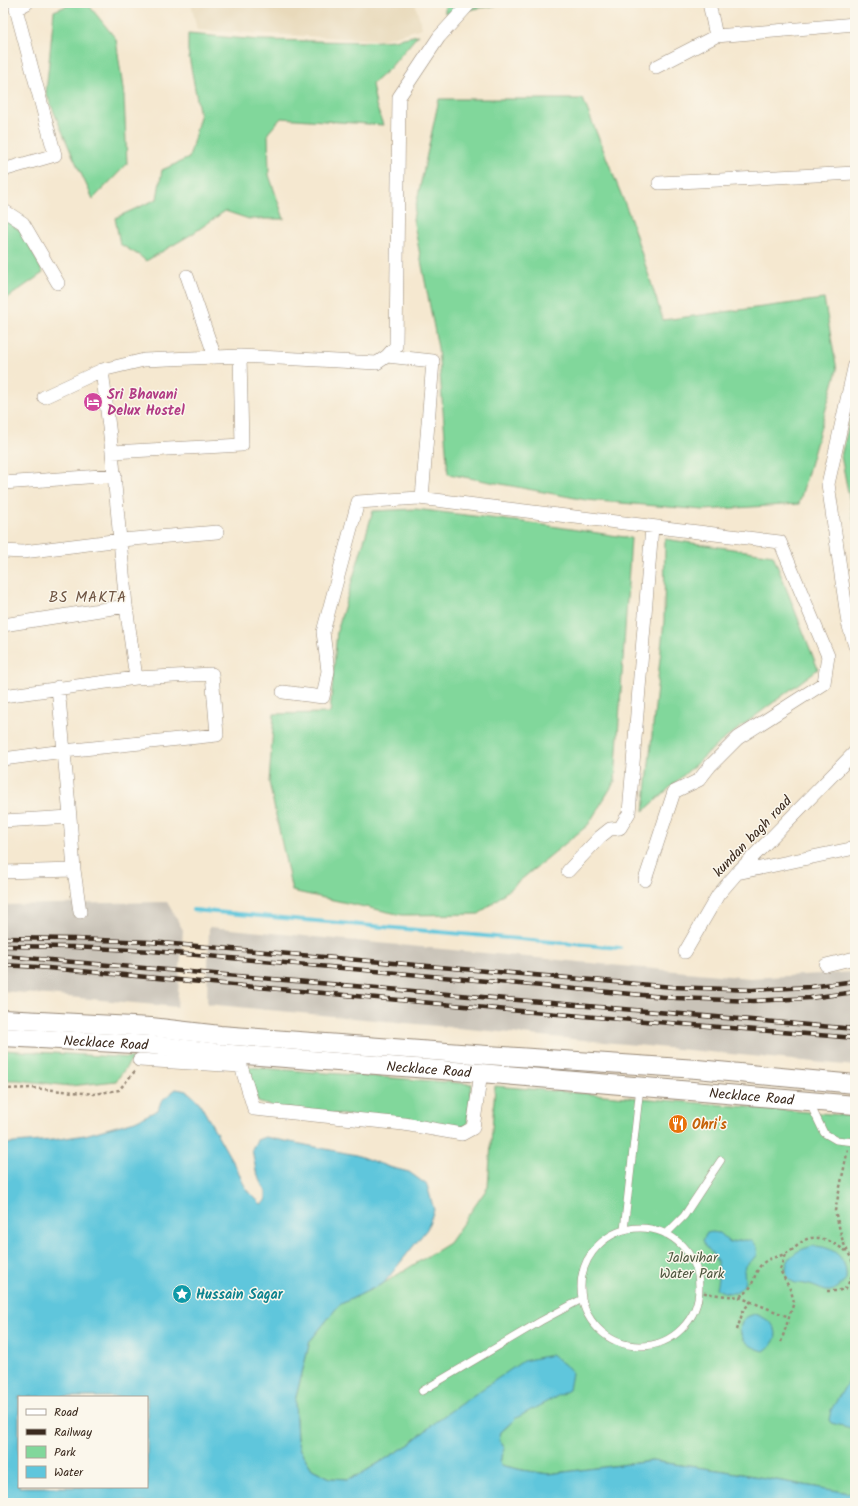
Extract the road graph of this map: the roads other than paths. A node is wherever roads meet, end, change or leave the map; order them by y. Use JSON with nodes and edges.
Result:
{"nodes":[{"id":1,"x":27,"y":3,"type":"edge"},
{"id":2,"x":470,"y":3,"type":"edge"},
{"id":3,"x":709,"y":3,"type":"edge"},
{"id":4,"x":855,"y":24,"type":"edge"},
{"id":5,"x":716,"y":36,"type":"junction"},
{"id":6,"x":656,"y":67,"type":"dead end"},
{"id":7,"x":3,"y":170,"type":"edge"},
{"id":8,"x":855,"y":173,"type":"edge"},
{"id":9,"x":659,"y":183,"type":"dead end"},
{"id":10,"x":3,"y":210,"type":"edge"},
{"id":11,"x":187,"y":276,"type":"dead end"},
{"id":12,"x":58,"y":283,"type":"dead end"},
{"id":13,"x":240,"y":356,"type":"junction"},
{"id":14,"x":387,"y":356,"type":"junction"},
{"id":15,"x":215,"y":357,"type":"junction"},
{"id":16,"x":855,"y":364,"type":"edge"},
{"id":17,"x":102,"y":370,"type":"junction"},
{"id":18,"x":44,"y":397,"type":"dead end"},
{"id":19,"x":112,"y":452,"type":"junction"},
{"id":20,"x":115,"y":475,"type":"junction"},
{"id":21,"x":3,"y":483,"type":"edge"},
{"id":22,"x":422,"y":498,"type":"junction"},
{"id":23,"x":652,"y":527,"type":"junction"},
{"id":24,"x":217,"y":532,"type":"dead end"},
{"id":25,"x":120,"y":540,"type":"junction"},
{"id":26,"x":3,"y":551,"type":"edge"},
{"id":27,"x":126,"y":606,"type":"junction"},
{"id":28,"x":3,"y":625,"type":"edge"},
{"id":29,"x":855,"y":646,"type":"edge"},
{"id":30,"x":136,"y":678,"type":"junction"},
{"id":31,"x":58,"y":687,"type":"junction"},
{"id":32,"x":283,"y":692,"type":"dead end"},
{"id":33,"x":3,"y":696,"type":"edge"},
{"id":34,"x":64,"y":751,"type":"junction"},
{"id":35,"x":855,"y":752,"type":"edge"},
{"id":36,"x":3,"y":759,"type":"edge"},
{"id":37,"x":70,"y":817,"type":"junction"},
{"id":38,"x":3,"y":821,"type":"edge"},
{"id":39,"x":855,"y":848,"type":"edge"},
{"id":40,"x":74,"y":870,"type":"junction"},
{"id":41,"x":568,"y":871,"type":"dead end"},
{"id":42,"x":3,"y":872,"type":"edge"},
{"id":43,"x":738,"y":873,"type":"junction"},
{"id":44,"x":645,"y":880,"type":"dead end"},
{"id":45,"x":80,"y":912,"type":"dead end"},
{"id":46,"x":685,"y":952,"type":"dead end"},
{"id":47,"x":855,"y":958,"type":"edge"},
{"id":48,"x":826,"y":964,"type":"dead end"},
{"id":49,"x":3,"y":1019,"type":"edge"},
{"id":50,"x":3,"y":1037,"type":"edge"},
{"id":51,"x":139,"y":1060,"type":"road end"},
{"id":52,"x":730,"y":1072,"type":"junction"},
{"id":53,"x":481,"y":1073,"type":"junction"},
{"id":54,"x":780,"y":1076,"type":"junction"},
{"id":55,"x":855,"y":1084,"type":"edge"},
{"id":56,"x":640,"y":1086,"type":"junction"},
{"id":57,"x":728,"y":1093,"type":"junction"},
{"id":58,"x":779,"y":1097,"type":"junction"},
{"id":59,"x":809,"y":1100,"type":"junction"},
{"id":60,"x":855,"y":1105,"type":"edge"},
{"id":61,"x":852,"y":1142,"type":"edge"},
{"id":62,"x":721,"y":1160,"type":"dead end"},
{"id":63,"x":624,"y":1230,"type":"junction"},
{"id":64,"x":666,"y":1234,"type":"junction"},
{"id":65,"x":582,"y":1299,"type":"junction"},
{"id":66,"x":422,"y":1391,"type":"dead end"}],
"edges":[{"from":1,"to":7,"type":"street"},
{"from":2,"to":14,"type":"street"},
{"from":3,"to":5,"type":"street"},
{"from":4,"to":5,"type":"street"},
{"from":5,"to":6,"type":"street"},
{"from":8,"to":9,"type":"street"},
{"from":10,"to":12,"type":"street"},
{"from":11,"to":15,"type":"street"},
{"from":13,"to":14,"type":"street"},
{"from":13,"to":15,"type":"street"},
{"from":13,"to":19,"type":"street"},
{"from":14,"to":22,"type":"street"},
{"from":15,"to":17,"type":"street"},
{"from":16,"to":29,"type":"street"},
{"from":17,"to":18,"type":"street"},
{"from":17,"to":19,"type":"street"},
{"from":19,"to":20,"type":"street"},
{"from":20,"to":21,"type":"street"},
{"from":20,"to":25,"type":"street"},
{"from":22,"to":23,"type":"street"},
{"from":22,"to":32,"type":"street"},
{"from":23,"to":41,"type":"street"},
{"from":23,"to":44,"type":"street"},
{"from":24,"to":25,"type":"street"},
{"from":25,"to":26,"type":"street"},
{"from":25,"to":27,"type":"street"},
{"from":27,"to":28,"type":"street"},
{"from":27,"to":30,"type":"street"},
{"from":30,"to":31,"type":"street"},
{"from":30,"to":34,"type":"street"},
{"from":31,"to":33,"type":"street"},
{"from":31,"to":34,"type":"street"},
{"from":34,"to":36,"type":"street"},
{"from":34,"to":37,"type":"street"},
{"from":35,"to":43,"type":"street","name":"kundan bagh road"},
{"from":37,"to":38,"type":"street"},
{"from":37,"to":40,"type":"street"},
{"from":39,"to":43,"type":"street"},
{"from":40,"to":42,"type":"street"},
{"from":40,"to":45,"type":"street"},
{"from":43,"to":46,"type":"street","name":"kundan bagh road"},
{"from":47,"to":48,"type":"street"},
{"from":49,"to":52,"type":"main road","name":"Necklace Road"},
{"from":50,"to":53,"type":"main road","name":"Necklace Road"},
{"from":51,"to":53,"type":"street"},
{"from":52,"to":54,"type":"main road","name":"Necklace Road"},
{"from":52,"to":57,"type":"main road"},
{"from":53,"to":56,"type":"main road","name":"Necklace Road"},
{"from":54,"to":55,"type":"main road","name":"Necklace Road"},
{"from":54,"to":58,"type":"main road"},
{"from":56,"to":57,"type":"main road","name":"Necklace Road"},
{"from":56,"to":63,"type":"lane"},
{"from":57,"to":58,"type":"main road","name":"Necklace Road"},
{"from":58,"to":59,"type":"main road","name":"Necklace Road"},
{"from":59,"to":60,"type":"main road","name":"Necklace Road"},
{"from":59,"to":61,"type":"lane"},
{"from":62,"to":64,"type":"lane"},
{"from":63,"to":64,"type":"lane"},
{"from":63,"to":65,"type":"lane"},
{"from":64,"to":65,"type":"lane"},
{"from":65,"to":66,"type":"lane"}]}
